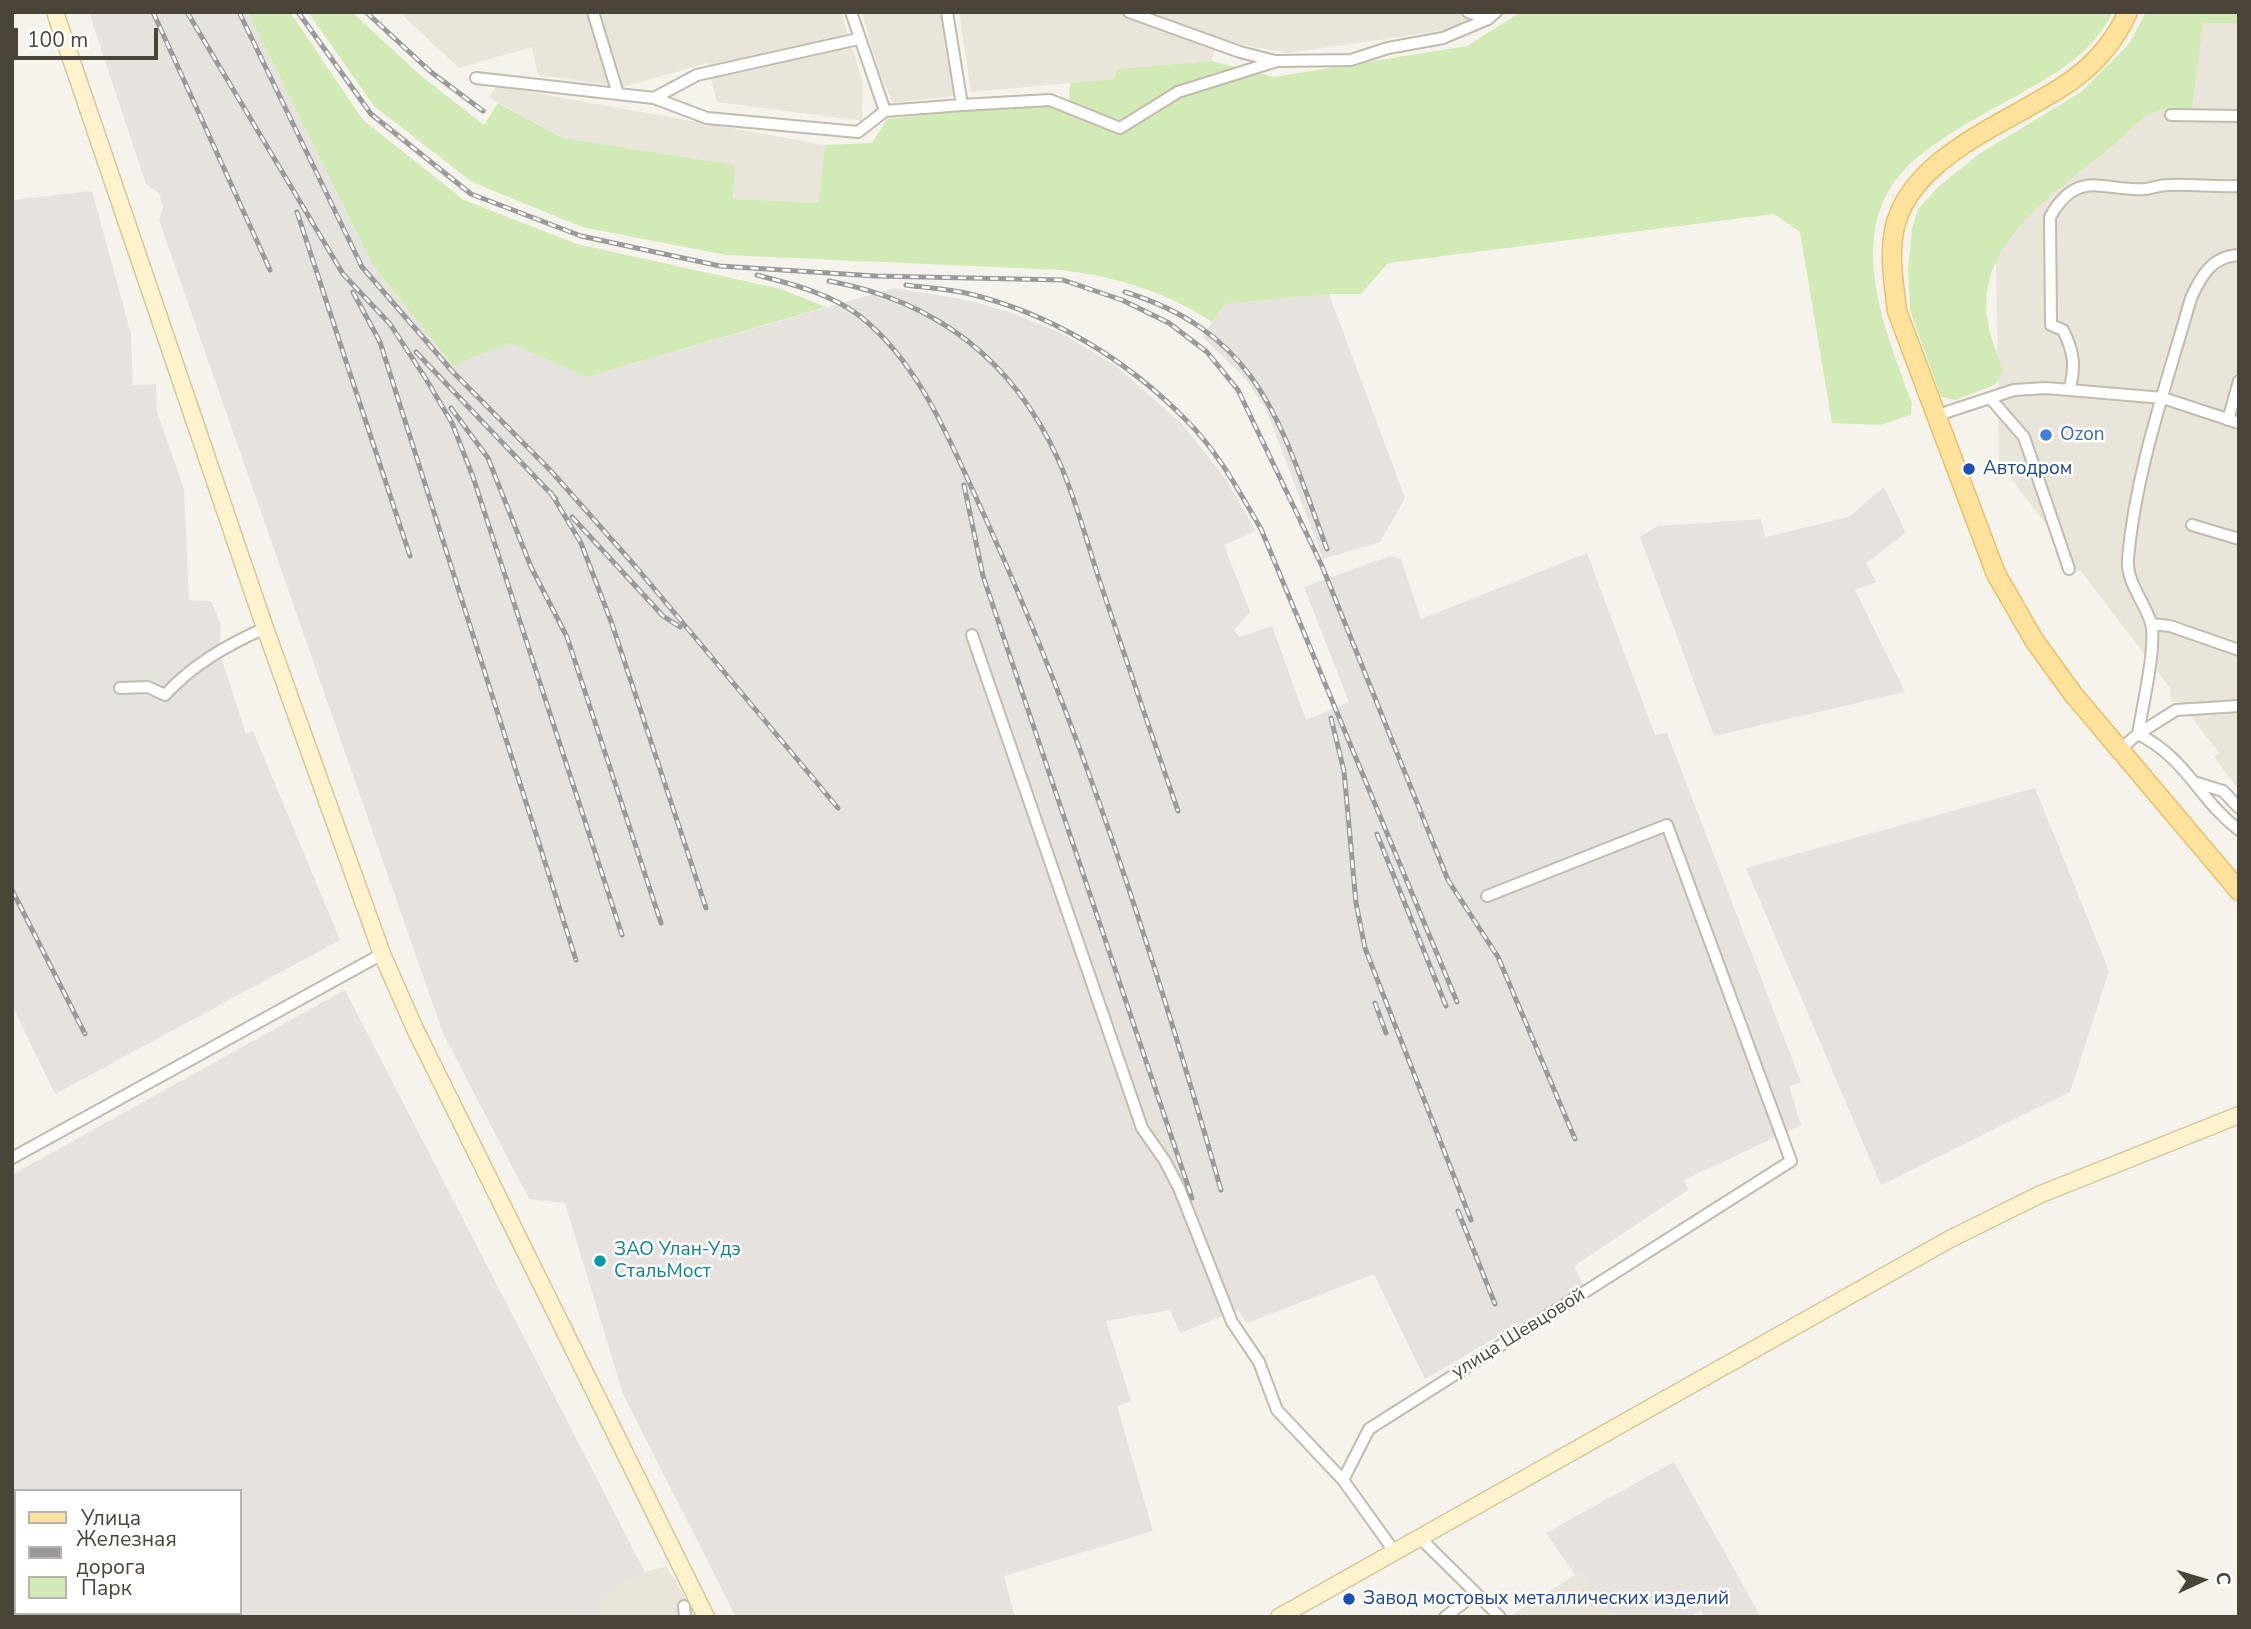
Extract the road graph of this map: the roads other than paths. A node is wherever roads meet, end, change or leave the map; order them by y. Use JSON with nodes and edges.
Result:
{"nodes":[{"id":1,"x":55,"y":12,"type":"edge"},
{"id":2,"x":593,"y":12,"type":"edge"},
{"id":3,"x":851,"y":12,"type":"edge"},
{"id":4,"x":947,"y":12,"type":"edge"},
{"id":5,"x":1129,"y":12,"type":"edge"},
{"id":6,"x":1468,"y":12,"type":"edge"},
{"id":7,"x":2128,"y":12,"type":"edge"},
{"id":8,"x":1492,"y":15,"type":"edge"},
{"id":9,"x":858,"y":39,"type":"junction"},
{"id":10,"x":1277,"y":61,"type":"junction"},
{"id":11,"x":477,"y":78,"type":"dead end"},
{"id":12,"x":618,"y":94,"type":"junction"},
{"id":13,"x":654,"y":98,"type":"junction"},
{"id":14,"x":962,"y":106,"type":"junction"},
{"id":15,"x":885,"y":111,"type":"junction"},
{"id":16,"x":2171,"y":115,"type":"dead end"},
{"id":17,"x":2239,"y":116,"type":"edge"},
{"id":18,"x":2239,"y":186,"type":"edge"},
{"id":19,"x":2239,"y":255,"type":"edge"},
{"id":20,"x":2239,"y":381,"type":"edge"},
{"id":21,"x":2069,"y":390,"type":"junction"},
{"id":22,"x":1990,"y":398,"type":"junction"},
{"id":23,"x":2163,"y":398,"type":"junction"},
{"id":24,"x":1936,"y":416,"type":"junction"},
{"id":25,"x":2234,"y":421,"type":"edge"},
{"id":26,"x":2192,"y":525,"type":"dead end"},
{"id":27,"x":2239,"y":540,"type":"edge"},
{"id":28,"x":2069,"y":569,"type":"dead end"},
{"id":29,"x":2151,"y":624,"type":"junction"},
{"id":30,"x":265,"y":628,"type":"junction"},
{"id":31,"x":972,"y":635,"type":"dead end"},
{"id":32,"x":2239,"y":650,"type":"edge"},
{"id":33,"x":120,"y":688,"type":"dead end"},
{"id":34,"x":2239,"y":705,"type":"edge"},
{"id":35,"x":2138,"y":734,"type":"junction"},
{"id":36,"x":2119,"y":750,"type":"junction"},
{"id":37,"x":2194,"y":782,"type":"junction"},
{"id":38,"x":2239,"y":808,"type":"edge"},
{"id":39,"x":2239,"y":830,"type":"edge"},
{"id":40,"x":2239,"y":891,"type":"edge"},
{"id":41,"x":1487,"y":896,"type":"dead end"},
{"id":42,"x":382,"y":954,"type":"junction"},
{"id":43,"x":2239,"y":1115,"type":"edge"},
{"id":44,"x":12,"y":1158,"type":"edge"},
{"id":45,"x":1343,"y":1480,"type":"junction"},
{"id":46,"x":1419,"y":1537,"type":"junction"},
{"id":47,"x":1394,"y":1551,"type":"junction"},
{"id":48,"x":1475,"y":1594,"type":"junction"},
{"id":49,"x":706,"y":1617,"type":"edge"},
{"id":50,"x":1279,"y":1617,"type":"edge"},
{"id":51,"x":1445,"y":1617,"type":"edge"},
{"id":52,"x":1500,"y":1617,"type":"edge"}],
"edges":[{"from":1,"to":30,"type":"street"},
{"from":2,"to":12,"type":"street"},
{"from":3,"to":9,"type":"street"},
{"from":4,"to":14,"type":"street"},
{"from":5,"to":10,"type":"street"},
{"from":6,"to":8,"type":"street"},
{"from":7,"to":24,"type":"main road"},
{"from":8,"to":10,"type":"street"},
{"from":9,"to":13,"type":"street"},
{"from":9,"to":15,"type":"street"},
{"from":10,"to":14,"type":"street"},
{"from":11,"to":12,"type":"street"},
{"from":12,"to":13,"type":"street"},
{"from":13,"to":15,"type":"street"},
{"from":14,"to":15,"type":"street"},
{"from":16,"to":17,"type":"street"},
{"from":18,"to":21,"type":"street"},
{"from":19,"to":23,"type":"street"},
{"from":20,"to":25,"type":"street"},
{"from":21,"to":22,"type":"street"},
{"from":21,"to":23,"type":"street"},
{"from":22,"to":24,"type":"street"},
{"from":22,"to":28,"type":"street"},
{"from":23,"to":25,"type":"street"},
{"from":23,"to":29,"type":"street"},
{"from":24,"to":36,"type":"main road"},
{"from":26,"to":27,"type":"street"},
{"from":29,"to":32,"type":"street"},
{"from":29,"to":35,"type":"street"},
{"from":30,"to":33,"type":"street"},
{"from":30,"to":42,"type":"street"},
{"from":31,"to":45,"type":"street"},
{"from":34,"to":35,"type":"street"},
{"from":35,"to":36,"type":"street"},
{"from":35,"to":37,"type":"street"},
{"from":36,"to":40,"type":"main road"},
{"from":37,"to":38,"type":"street"},
{"from":37,"to":39,"type":"street"},
{"from":41,"to":45,"type":"street","name":"улица Шевцовой"},
{"from":42,"to":44,"type":"street"},
{"from":42,"to":49,"type":"street"},
{"from":43,"to":46,"type":"street"},
{"from":45,"to":47,"type":"street"},
{"from":46,"to":47,"type":"street"},
{"from":46,"to":48,"type":"street"},
{"from":47,"to":50,"type":"street"},
{"from":48,"to":51,"type":"street"},
{"from":48,"to":52,"type":"street"}]}
